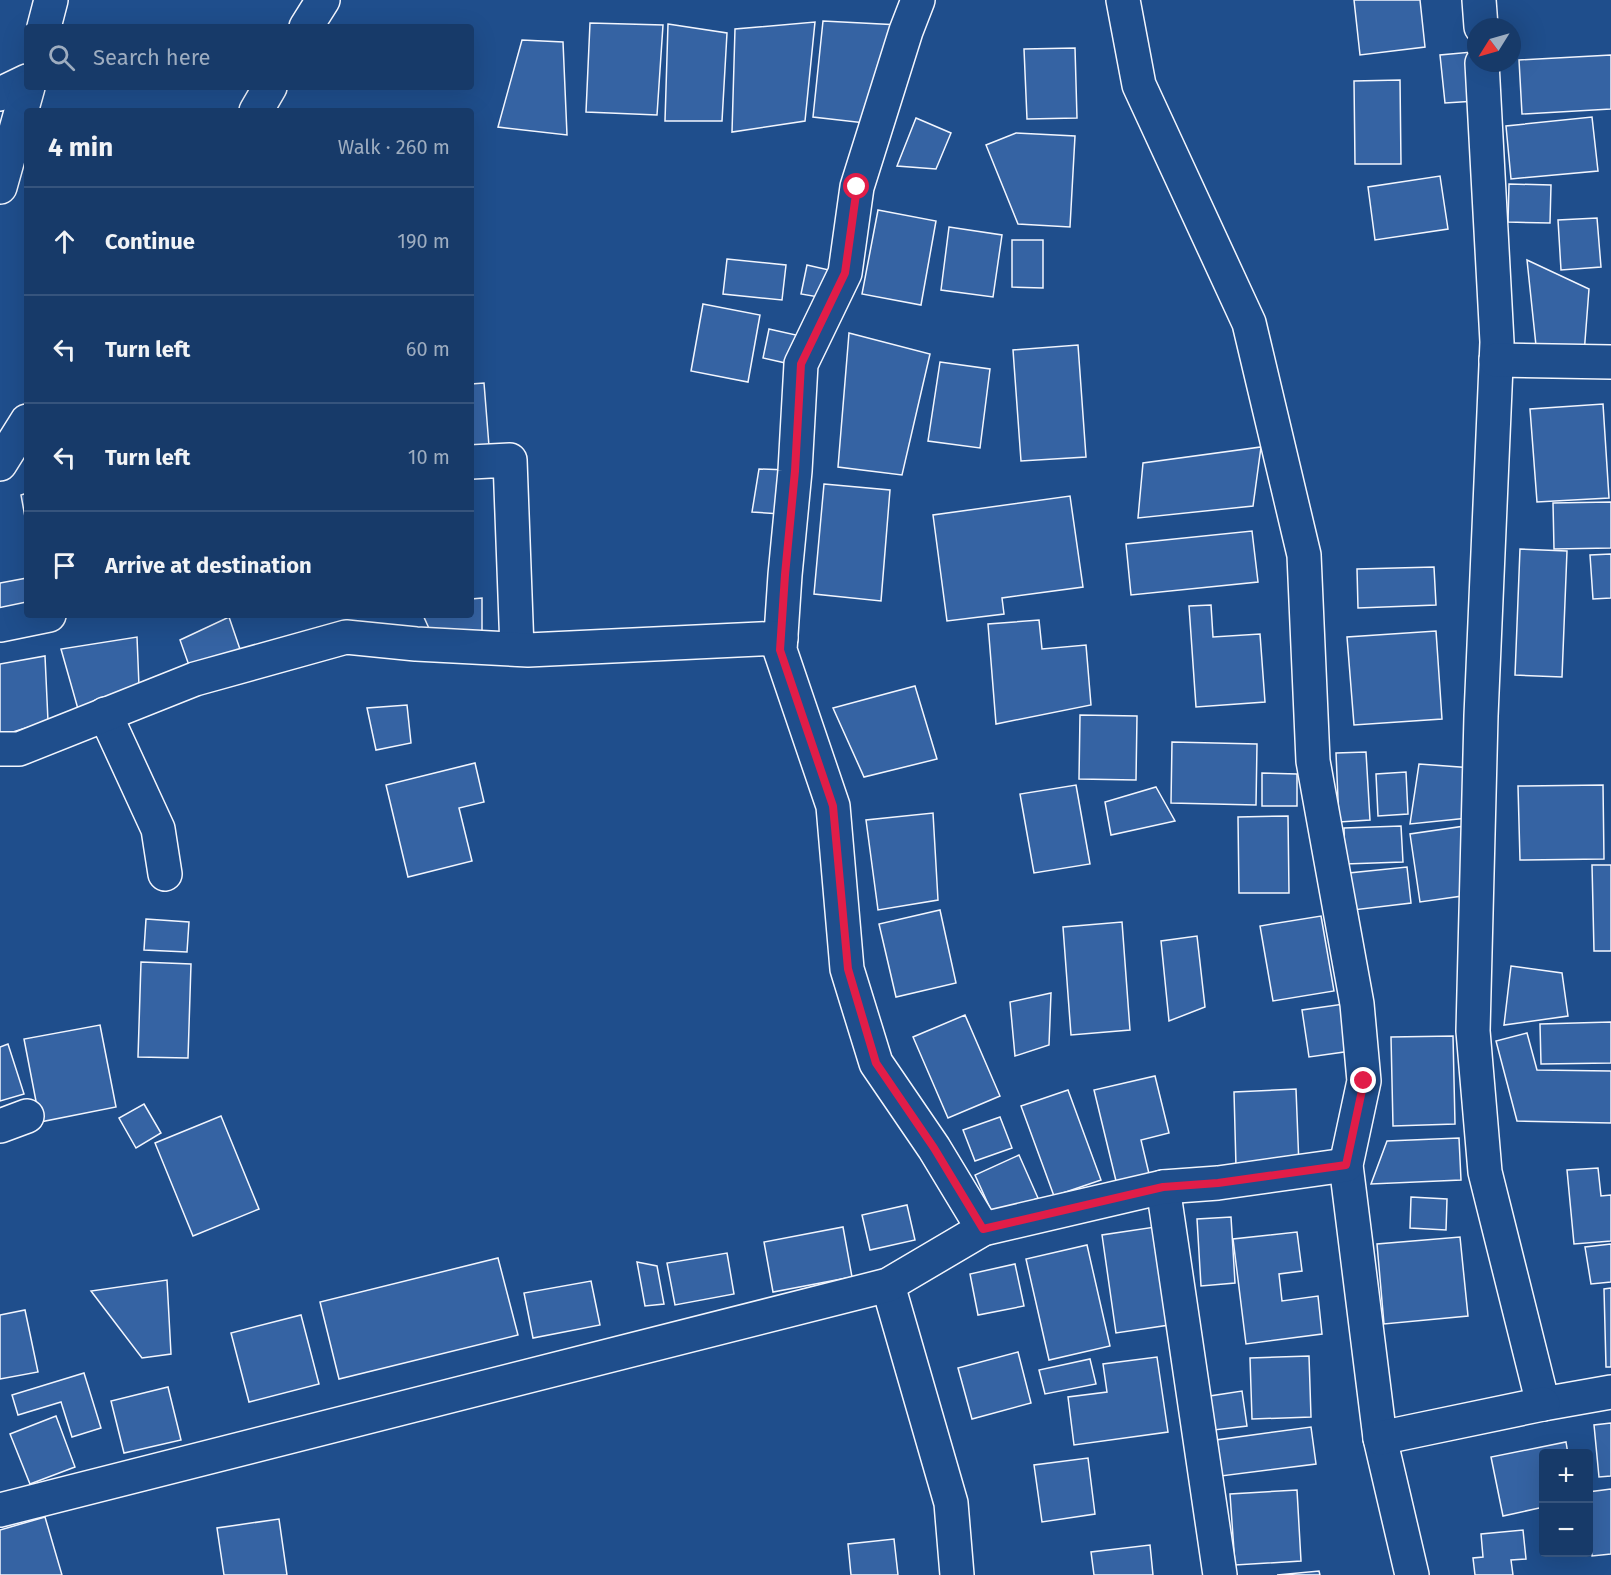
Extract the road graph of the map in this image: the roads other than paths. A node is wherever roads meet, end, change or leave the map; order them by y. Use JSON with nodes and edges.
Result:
{"nodes":[{"id":1,"x":51,"y":0,"type":"edge"},
{"id":2,"x":322,"y":0,"type":"edge"},
{"id":3,"x":918,"y":0,"type":"edge"},
{"id":4,"x":1123,"y":0,"type":"edge"},
{"id":5,"x":1479,"y":0,"type":"edge"},
{"id":6,"x":1480,"y":18,"type":"edge"},
{"id":7,"x":45,"y":24,"type":"edge"},
{"id":8,"x":308,"y":24,"type":"edge"},
{"id":9,"x":1482,"y":72,"type":"edge"},
{"id":10,"x":24,"y":82,"type":"edge"},
{"id":11,"x":27,"y":90,"type":"edge"},
{"id":12,"x":268,"y":90,"type":"edge"},
{"id":13,"x":0,"y":94,"type":"edge"},
{"id":14,"x":258,"y":108,"type":"edge"},
{"id":15,"x":0,"y":187,"type":"edge"},
{"id":16,"x":1496,"y":360,"type":"junction"},
{"id":17,"x":1611,"y":362,"type":"edge"},
{"id":18,"x":24,"y":426,"type":"edge"},
{"id":19,"x":474,"y":462,"type":"edge"},
{"id":20,"x":0,"y":464,"type":"edge"},
{"id":21,"x":34,"y":618,"type":"edge"},
{"id":22,"x":0,"y":625,"type":"edge"},
{"id":23,"x":781,"y":638,"type":"junction"},
{"id":24,"x":517,"y":649,"type":"junction"},
{"id":25,"x":105,"y":714,"type":"junction"},
{"id":26,"x":0,"y":750,"type":"edge"},
{"id":27,"x":165,"y":874,"type":"dead end"},
{"id":28,"x":1346,"y":1165,"type":"junction"},
{"id":29,"x":1163,"y":1187,"type":"junction"},
{"id":30,"x":983,"y":1229,"type":"junction"},
{"id":31,"x":888,"y":1285,"type":"junction"},
{"id":32,"x":1611,"y":1392,"type":"edge"},
{"id":33,"x":1544,"y":1404,"type":"junction"},
{"id":34,"x":1380,"y":1438,"type":"junction"},
{"id":35,"x":0,"y":1510,"type":"edge"},
{"id":36,"x":957,"y":1575,"type":"edge"},
{"id":37,"x":1220,"y":1575,"type":"edge"},
{"id":38,"x":1412,"y":1575,"type":"edge"}],
"edges":[{"from":1,"to":7,"type":"street"},
{"from":2,"to":8,"type":"street"},
{"from":3,"to":23,"type":"street"},
{"from":4,"to":28,"type":"street"},
{"from":5,"to":6,"type":"street"},
{"from":9,"to":16,"type":"street"},
{"from":10,"to":13,"type":"street"},
{"from":11,"to":15,"type":"street"},
{"from":12,"to":14,"type":"street"},
{"from":16,"to":17,"type":"street"},
{"from":16,"to":33,"type":"street"},
{"from":18,"to":20,"type":"street"},
{"from":19,"to":24,"type":"street"},
{"from":21,"to":22,"type":"street"},
{"from":23,"to":24,"type":"street"},
{"from":23,"to":30,"type":"street"},
{"from":24,"to":25,"type":"street"},
{"from":25,"to":26,"type":"street"},
{"from":25,"to":27,"type":"street"},
{"from":28,"to":29,"type":"street"},
{"from":28,"to":34,"type":"street"},
{"from":29,"to":30,"type":"street"},
{"from":29,"to":37,"type":"street"},
{"from":30,"to":31,"type":"street"},
{"from":31,"to":35,"type":"street"},
{"from":31,"to":36,"type":"street"},
{"from":32,"to":33,"type":"street"},
{"from":33,"to":34,"type":"street"},
{"from":34,"to":38,"type":"street"}]}
